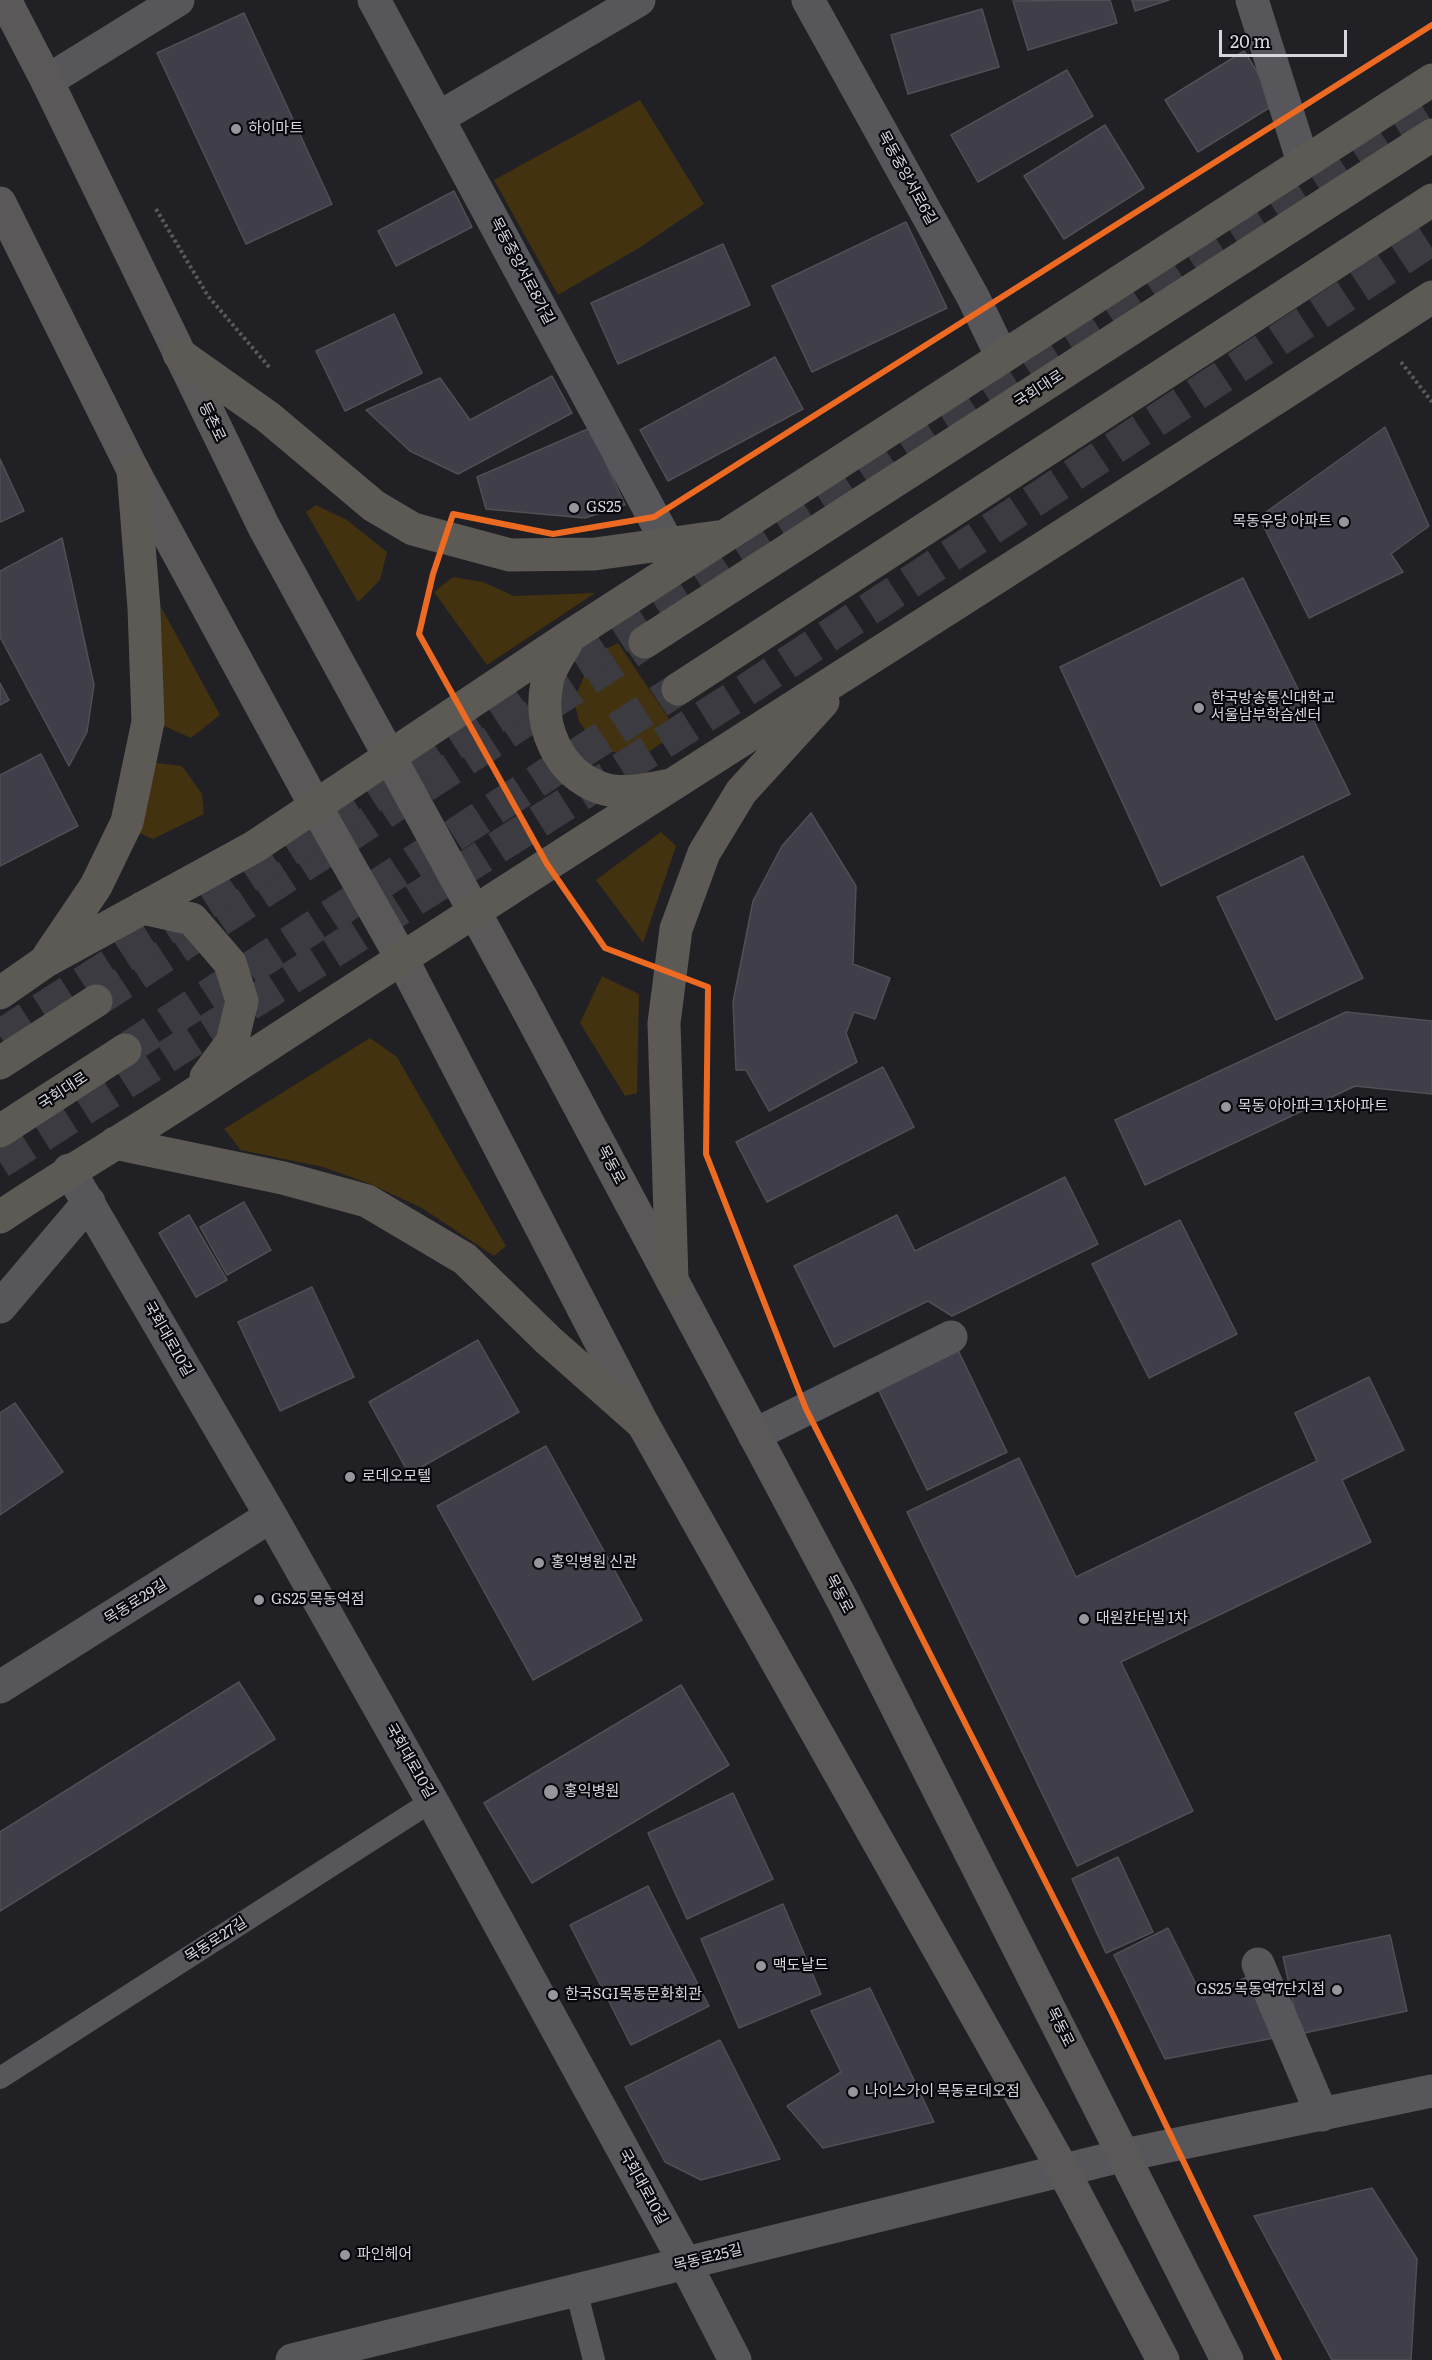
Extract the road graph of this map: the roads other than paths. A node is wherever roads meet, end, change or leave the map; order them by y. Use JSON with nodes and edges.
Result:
{"nodes":[{"id":1,"x":5,"y":0,"type":"edge"},
{"id":2,"x":178,"y":0,"type":"edge"},
{"id":3,"x":374,"y":0,"type":"edge"},
{"id":4,"x":639,"y":0,"type":"edge"},
{"id":5,"x":808,"y":0,"type":"edge"},
{"id":6,"x":1252,"y":0,"type":"edge"},
{"id":7,"x":1432,"y":80,"type":"edge"},
{"id":8,"x":47,"y":81,"type":"junction"},
{"id":9,"x":438,"y":118,"type":"junction"},
{"id":10,"x":1432,"y":135,"type":"edge"},
{"id":11,"x":1303,"y":162,"type":"junction"},
{"id":12,"x":1432,"y":200,"type":"edge"},
{"id":13,"x":0,"y":203,"type":"edge"},
{"id":14,"x":1432,"y":297,"type":"edge"},
{"id":15,"x":179,"y":354,"type":"junction"},
{"id":16,"x":1002,"y":357,"type":"junction"},
{"id":17,"x":133,"y":470,"type":"junction"},
{"id":18,"x":724,"y":537,"type":"junction"},
{"id":19,"x":668,"y":544,"type":"junction"},
{"id":20,"x":570,"y":636,"type":"junction"},
{"id":21,"x":645,"y":642,"type":"tunnel mouth"},
{"id":22,"x":853,"y":668,"type":"junction"},
{"id":23,"x":678,"y":689,"type":"tunnel mouth"},
{"id":24,"x":388,"y":758,"type":"junction"},
{"id":25,"x":673,"y":785,"type":"junction"},
{"id":26,"x":316,"y":807,"type":"junction"},
{"id":27,"x":433,"y":838,"type":"joint"},
{"id":28,"x":142,"y":908,"type":"junction"},
{"id":29,"x":474,"y":910,"type":"junction"},
{"id":30,"x":401,"y":957,"type":"junction"},
{"id":31,"x":46,"y":961,"type":"junction"},
{"id":32,"x":1,"y":990,"type":"edge"},
{"id":33,"x":96,"y":1001,"type":"tunnel mouth"},
{"id":34,"x":125,"y":1050,"type":"tunnel mouth"},
{"id":35,"x":0,"y":1063,"type":"edge"},
{"id":36,"x":192,"y":1095,"type":"junction"},
{"id":37,"x":0,"y":1131,"type":"edge"},
{"id":38,"x":115,"y":1143,"type":"junction"},
{"id":39,"x":69,"y":1170,"type":"junction"},
{"id":40,"x":89,"y":1202,"type":"junction"},
{"id":41,"x":0,"y":1217,"type":"edge"},
{"id":42,"x":672,"y":1280,"type":"junction"},
{"id":43,"x":0,"y":1307,"type":"edge"},
{"id":44,"x":951,"y":1337,"type":"dead end"},
{"id":45,"x":643,"y":1424,"type":"junction"},
{"id":46,"x":754,"y":1435,"type":"junction"},
{"id":47,"x":271,"y":1516,"type":"junction"},
{"id":48,"x":0,"y":1687,"type":"edge"},
{"id":49,"x":432,"y":1801,"type":"junction"},
{"id":50,"x":1258,"y":1964,"type":"dead end"},
{"id":51,"x":0,"y":2078,"type":"edge"},
{"id":52,"x":1432,"y":2091,"type":"edge"},
{"id":53,"x":1322,"y":2115,"type":"junction"},
{"id":54,"x":1125,"y":2155,"type":"junction"},
{"id":55,"x":1063,"y":2170,"type":"junction"},
{"id":56,"x":685,"y":2263,"type":"junction"},
{"id":57,"x":576,"y":2290,"type":"junction"},
{"id":58,"x":292,"y":2360,"type":"edge"},
{"id":59,"x":594,"y":2360,"type":"edge"},
{"id":60,"x":735,"y":2360,"type":"edge"},
{"id":61,"x":1163,"y":2360,"type":"edge"},
{"id":62,"x":1227,"y":2360,"type":"edge"}],
"edges":[{"from":1,"to":8,"type":"main road","name":"등촌로"},
{"from":2,"to":8,"type":"street"},
{"from":3,"to":9,"type":"street","name":"목동중앙서로8가길"},
{"from":4,"to":9,"type":"street"},
{"from":5,"to":16,"type":"street","name":"목동중앙서로6길"},
{"from":6,"to":11,"type":"street"},
{"from":7,"to":11,"type":"main road"},
{"from":8,"to":15,"type":"main road","name":"등촌로"},
{"from":9,"to":19,"type":"street","name":"목동중앙서로8가길"},
{"from":10,"to":21,"type":"main road","name":"국회대로"},
{"from":11,"to":16,"type":"main road"},
{"from":12,"to":23,"type":"main road"},
{"from":13,"to":17,"type":"main road"},
{"from":14,"to":22,"type":"main road"},
{"from":15,"to":19,"type":"main road"},
{"from":15,"to":24,"type":"main road","name":"등촌로"},
{"from":16,"to":18,"type":"main road"},
{"from":17,"to":26,"type":"main road"},
{"from":17,"to":31,"type":"main road"},
{"from":18,"to":19,"type":"main road"},
{"from":18,"to":20,"type":"main road"},
{"from":20,"to":24,"type":"main road"},
{"from":20,"to":25,"type":"main road"},
{"from":22,"to":25,"type":"main road"},
{"from":22,"to":42,"type":"main road"},
{"from":24,"to":26,"type":"main road"},
{"from":24,"to":27,"type":"main road","name":"등촌로"},
{"from":25,"to":29,"type":"main road"},
{"from":26,"to":28,"type":"main road"},
{"from":26,"to":30,"type":"main road"},
{"from":27,"to":29,"type":"main road","name":"목동로"},
{"from":28,"to":31,"type":"main road"},
{"from":28,"to":36,"type":"main road"},
{"from":29,"to":30,"type":"main road"},
{"from":29,"to":42,"type":"main road","name":"목동로"},
{"from":30,"to":36,"type":"main road"},
{"from":30,"to":45,"type":"main road"},
{"from":31,"to":32,"type":"main road"},
{"from":33,"to":35,"type":"main road"},
{"from":34,"to":37,"type":"main road","name":"국회대로"},
{"from":36,"to":38,"type":"main road"},
{"from":38,"to":39,"type":"main road"},
{"from":38,"to":45,"type":"main road"},
{"from":39,"to":40,"type":"street","name":"국회대로10길"},
{"from":39,"to":41,"type":"main road"},
{"from":40,"to":43,"type":"street"},
{"from":40,"to":47,"type":"street","name":"국회대로10길"},
{"from":42,"to":46,"type":"main road","name":"목동로"},
{"from":44,"to":46,"type":"street"},
{"from":45,"to":55,"type":"main road"},
{"from":46,"to":54,"type":"main road","name":"목동로"},
{"from":47,"to":48,"type":"street","name":"목동로29길"},
{"from":47,"to":49,"type":"street","name":"국회대로10길"},
{"from":49,"to":51,"type":"lane","name":"목동로27길"},
{"from":49,"to":56,"type":"street","name":"국회대로10길"},
{"from":50,"to":53,"type":"street"},
{"from":52,"to":53,"type":"street","name":"목동로25길"},
{"from":53,"to":54,"type":"street","name":"목동로25길"},
{"from":54,"to":55,"type":"street","name":"목동로25길"},
{"from":54,"to":62,"type":"main road","name":"목동로"},
{"from":55,"to":56,"type":"street","name":"목동로25길"},
{"from":55,"to":61,"type":"main road"},
{"from":56,"to":57,"type":"street","name":"목동로25길"},
{"from":56,"to":60,"type":"street","name":"국회대로10길"},
{"from":57,"to":58,"type":"street","name":"목동로25길"},
{"from":57,"to":59,"type":"lane"}]}
